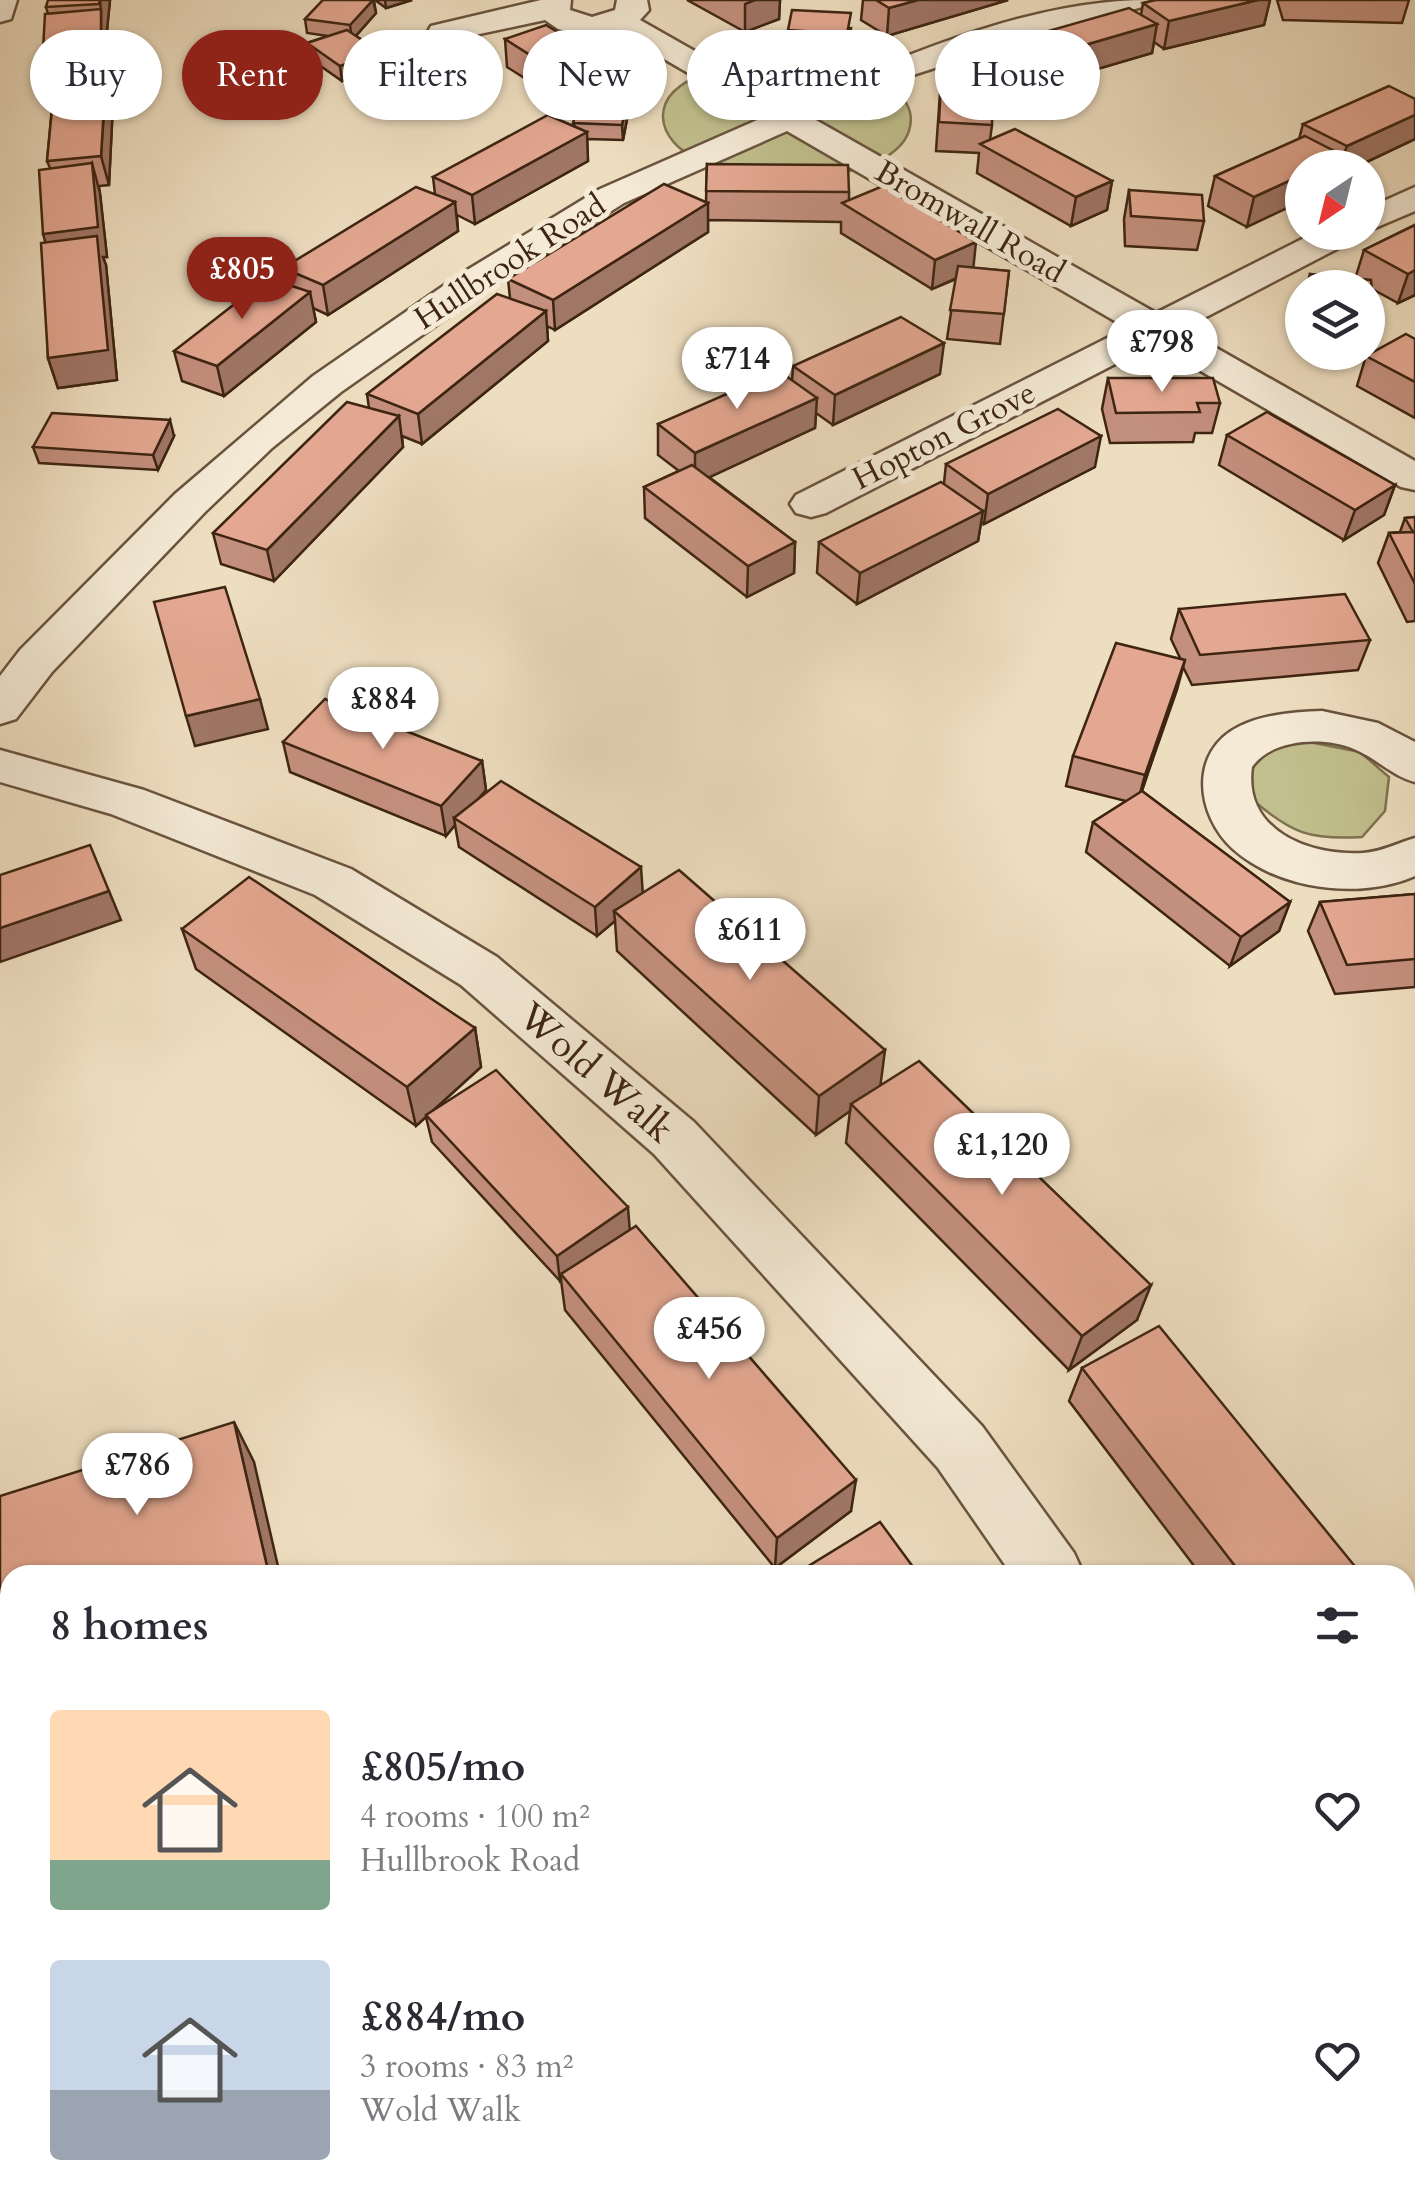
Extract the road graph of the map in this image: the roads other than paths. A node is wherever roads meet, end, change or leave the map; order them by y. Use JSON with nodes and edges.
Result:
{"nodes":[{"id":1,"x":2,"y":0,"type":"edge"},
{"id":2,"x":1136,"y":0,"type":"edge"},
{"id":3,"x":554,"y":4,"type":"edge"},
{"id":4,"x":626,"y":10,"type":"edge"},
{"id":5,"x":0,"y":13,"type":"edge"},
{"id":6,"x":454,"y":30,"type":"edge"},
{"id":7,"x":687,"y":52,"type":"edge"},
{"id":8,"x":915,"y":65,"type":"edge"},
{"id":9,"x":780,"y":120,"type":"edge"},
{"id":10,"x":788,"y":120,"type":"edge"},
{"id":11,"x":1415,"y":196,"type":"edge"},
{"id":12,"x":1385,"y":211,"type":"edge"},
{"id":13,"x":1308,"y":250,"type":"edge"},
{"id":14,"x":1154,"y":328,"type":"junction"},
{"id":15,"x":1415,"y":478,"type":"edge"},
{"id":16,"x":811,"y":504,"type":"dead end"},
{"id":17,"x":18,"y":654,"type":"edge"},
{"id":18,"x":0,"y":708,"type":"edge"},
{"id":19,"x":1407,"y":749,"type":"edge"},
{"id":20,"x":0,"y":766,"type":"edge"},
{"id":21,"x":1415,"y":856,"type":"edge"},
{"id":22,"x":1044,"y":1565,"type":"edge"}],
"edges":[{"from":1,"to":5,"type":"street"},
{"from":2,"to":8,"type":"street","name":"Hullbrook Road"},
{"from":3,"to":4,"type":"street"},
{"from":3,"to":6,"type":"street"},
{"from":4,"to":7,"type":"street","name":"Bromwall Road"},
{"from":9,"to":17,"type":"street","name":"Hullbrook Road"},
{"from":10,"to":14,"type":"street","name":"Bromwall Road"},
{"from":11,"to":12,"type":"street"},
{"from":13,"to":14,"type":"street","name":"Hopton Grove"},
{"from":14,"to":15,"type":"street","name":"Bromwall Road"},
{"from":14,"to":16,"type":"street","name":"Hopton Grove"},
{"from":17,"to":18,"type":"street","name":"Hullbrook Road"},
{"from":19,"to":21,"type":"street"},
{"from":20,"to":22,"type":"street","name":"Wold Walk"}]}
